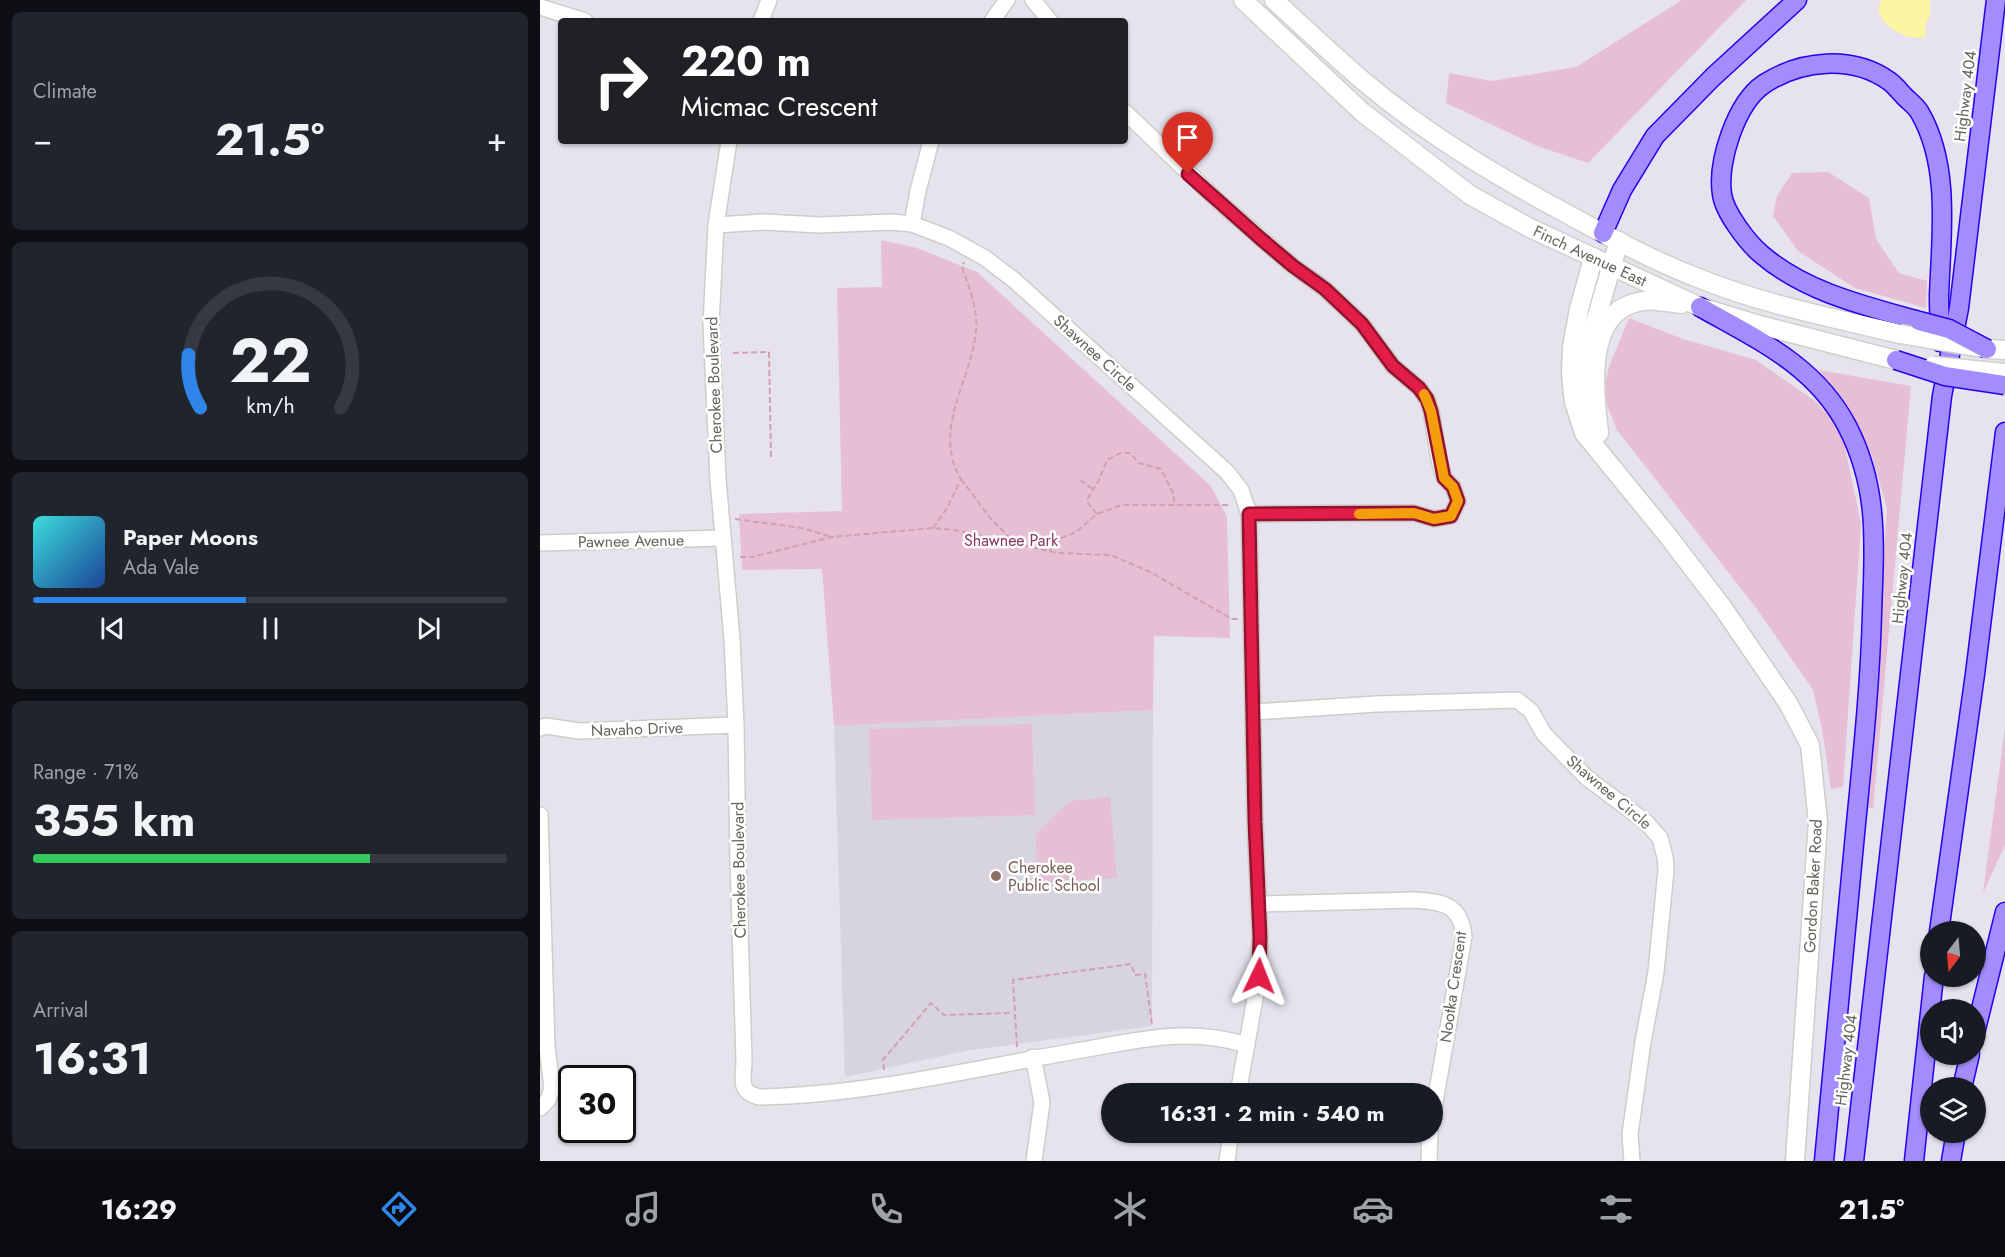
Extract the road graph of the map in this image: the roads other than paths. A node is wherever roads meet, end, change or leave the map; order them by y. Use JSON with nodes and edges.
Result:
{"nodes":[{"id":1,"x":769,"y":0,"type":"edge"},
{"id":2,"x":1007,"y":0,"type":"edge"},
{"id":3,"x":1034,"y":0,"type":"edge"},
{"id":4,"x":1243,"y":0,"type":"edge"},
{"id":5,"x":1274,"y":0,"type":"edge"},
{"id":6,"x":1797,"y":0,"type":"edge"},
{"id":7,"x":1996,"y":0,"type":"edge"},
{"id":8,"x":540,"y":7,"type":"edge"},
{"id":9,"x":575,"y":18,"type":"edge"},
{"id":10,"x":762,"y":18,"type":"edge"},
{"id":11,"x":994,"y":18,"type":"edge"},
{"id":12,"x":1048,"y":18,"type":"edge"},
{"id":13,"x":1128,"y":115,"type":"edge"},
{"id":14,"x":729,"y":144,"type":"edge"},
{"id":15,"x":931,"y":144,"type":"edge"},
{"id":16,"x":912,"y":224,"type":"junction"},
{"id":17,"x":716,"y":225,"type":"junction"},
{"id":18,"x":1611,"y":237,"type":"junction"},
{"id":19,"x":1593,"y":259,"type":"junction"},
{"id":20,"x":1611,"y":267,"type":"junction"},
{"id":21,"x":1700,"y":307,"type":"junction"},
{"id":22,"x":1986,"y":349,"type":"junction"},
{"id":23,"x":2005,"y":350,"type":"edge"},
{"id":24,"x":1896,"y":360,"type":"junction"},
{"id":25,"x":2005,"y":373,"type":"edge"},
{"id":26,"x":2005,"y":385,"type":"edge"},
{"id":27,"x":1942,"y":396,"type":"junction"},
{"id":28,"x":2005,"y":432,"type":"edge"},
{"id":29,"x":1599,"y":433,"type":"junction"},
{"id":30,"x":1608,"y":461,"type":"junction"},
{"id":31,"x":1249,"y":514,"type":"junction"},
{"id":32,"x":722,"y":538,"type":"junction"},
{"id":33,"x":540,"y":543,"type":"edge"},
{"id":34,"x":1254,"y":712,"type":"junction"},
{"id":35,"x":736,"y":725,"type":"junction"},
{"id":36,"x":540,"y":728,"type":"edge"},
{"id":37,"x":540,"y":815,"type":"edge"},
{"id":38,"x":1260,"y":904,"type":"junction"},
{"id":39,"x":2005,"y":912,"type":"edge"},
{"id":40,"x":1940,"y":921,"type":"edge"},
{"id":41,"x":1933,"y":987,"type":"edge"},
{"id":42,"x":1983,"y":999,"type":"edge"},
{"id":43,"x":1247,"y":1045,"type":"junction"},
{"id":44,"x":1033,"y":1058,"type":"junction"},
{"id":45,"x":1240,"y":1083,"type":"edge"},
{"id":46,"x":1438,"y":1083,"type":"edge"},
{"id":47,"x":540,"y":1108,"type":"edge"},
{"id":48,"x":1230,"y":1143,"type":"edge"},
{"id":49,"x":1430,"y":1143,"type":"edge"},
{"id":50,"x":1954,"y":1143,"type":"edge"},
{"id":51,"x":1034,"y":1161,"type":"edge"},
{"id":52,"x":1227,"y":1161,"type":"edge"},
{"id":53,"x":1429,"y":1161,"type":"edge"},
{"id":54,"x":1632,"y":1161,"type":"edge"},
{"id":55,"x":1795,"y":1161,"type":"edge"},
{"id":56,"x":1824,"y":1161,"type":"edge"},
{"id":57,"x":1854,"y":1161,"type":"edge"},
{"id":58,"x":1914,"y":1161,"type":"edge"},
{"id":59,"x":1952,"y":1161,"type":"edge"}],
"edges":[{"from":1,"to":10,"type":"street"},
{"from":2,"to":11,"type":"street"},
{"from":3,"to":12,"type":"street"},
{"from":4,"to":19,"type":"main road","name":"Finch Avenue East"},
{"from":5,"to":18,"type":"main road","name":"Finch Avenue East"},
{"from":6,"to":18,"type":"highway"},
{"from":7,"to":27,"type":"highway","name":"Highway 404"},
{"from":8,"to":9,"type":"street"},
{"from":13,"to":31,"type":"street"},
{"from":14,"to":17,"type":"street","name":"Cherokee Boulevard"},
{"from":15,"to":16,"type":"street"},
{"from":16,"to":17,"type":"street","name":"Shawnee Circle"},
{"from":16,"to":31,"type":"street","name":"Shawnee Circle"},
{"from":17,"to":32,"type":"street","name":"Cherokee Boulevard"},
{"from":18,"to":19,"type":"main road","name":"Gordon Baker Road"},
{"from":18,"to":20,"type":"main road","name":"Gordon Baker Road"},
{"from":18,"to":22,"type":"main road","name":"Finch Avenue East","bridge":true},
{"from":19,"to":20,"type":"main road","name":"Finch Avenue East"},
{"from":19,"to":30,"type":"main road","name":"Gordon Baker Road"},
{"from":20,"to":21,"type":"main road","name":"Finch Avenue East"},
{"from":20,"to":29,"type":"main road","name":"Gordon Baker Road"},
{"from":21,"to":24,"type":"main road","name":"Finch Avenue East"},
{"from":21,"to":29,"type":"main road"},
{"from":21,"to":56,"type":"highway"},
{"from":22,"to":23,"type":"main road","name":"Finch Avenue East"},
{"from":22,"to":27,"type":"highway","bridge":true},
{"from":24,"to":25,"type":"main road","name":"Finch Avenue East","bridge":true},
{"from":24,"to":26,"type":"highway","bridge":true},
{"from":27,"to":57,"type":"highway","name":"Highway 404"},
{"from":28,"to":40,"type":"highway"},
{"from":29,"to":30,"type":"main road","name":"Gordon Baker Road"},
{"from":30,"to":55,"type":"main road","name":"Gordon Baker Road"},
{"from":31,"to":34,"type":"street","name":"Shawnee Circle"},
{"from":32,"to":33,"type":"street","name":"Pawnee Avenue"},
{"from":32,"to":35,"type":"street","name":"Cherokee Boulevard"},
{"from":34,"to":38,"type":"street","name":"Shawnee Circle"},
{"from":34,"to":54,"type":"street","name":"Shawnee Circle"},
{"from":35,"to":36,"type":"street","name":"Navaho Drive"},
{"from":35,"to":44,"type":"street","name":"Cherokee Boulevard"},
{"from":37,"to":47,"type":"street"},
{"from":38,"to":43,"type":"street","name":"Shawnee Circle"},
{"from":38,"to":46,"type":"street","name":"Nootka Crescent"},
{"from":39,"to":42,"type":"highway"},
{"from":41,"to":58,"type":"highway"},
{"from":43,"to":44,"type":"street","name":"Cherokee Boulevard"},
{"from":43,"to":45,"type":"street","name":"Shawnee Circle"},
{"from":44,"to":51,"type":"street"},
{"from":48,"to":52,"type":"street"},
{"from":49,"to":53,"type":"street"},
{"from":50,"to":59,"type":"highway"}]}
